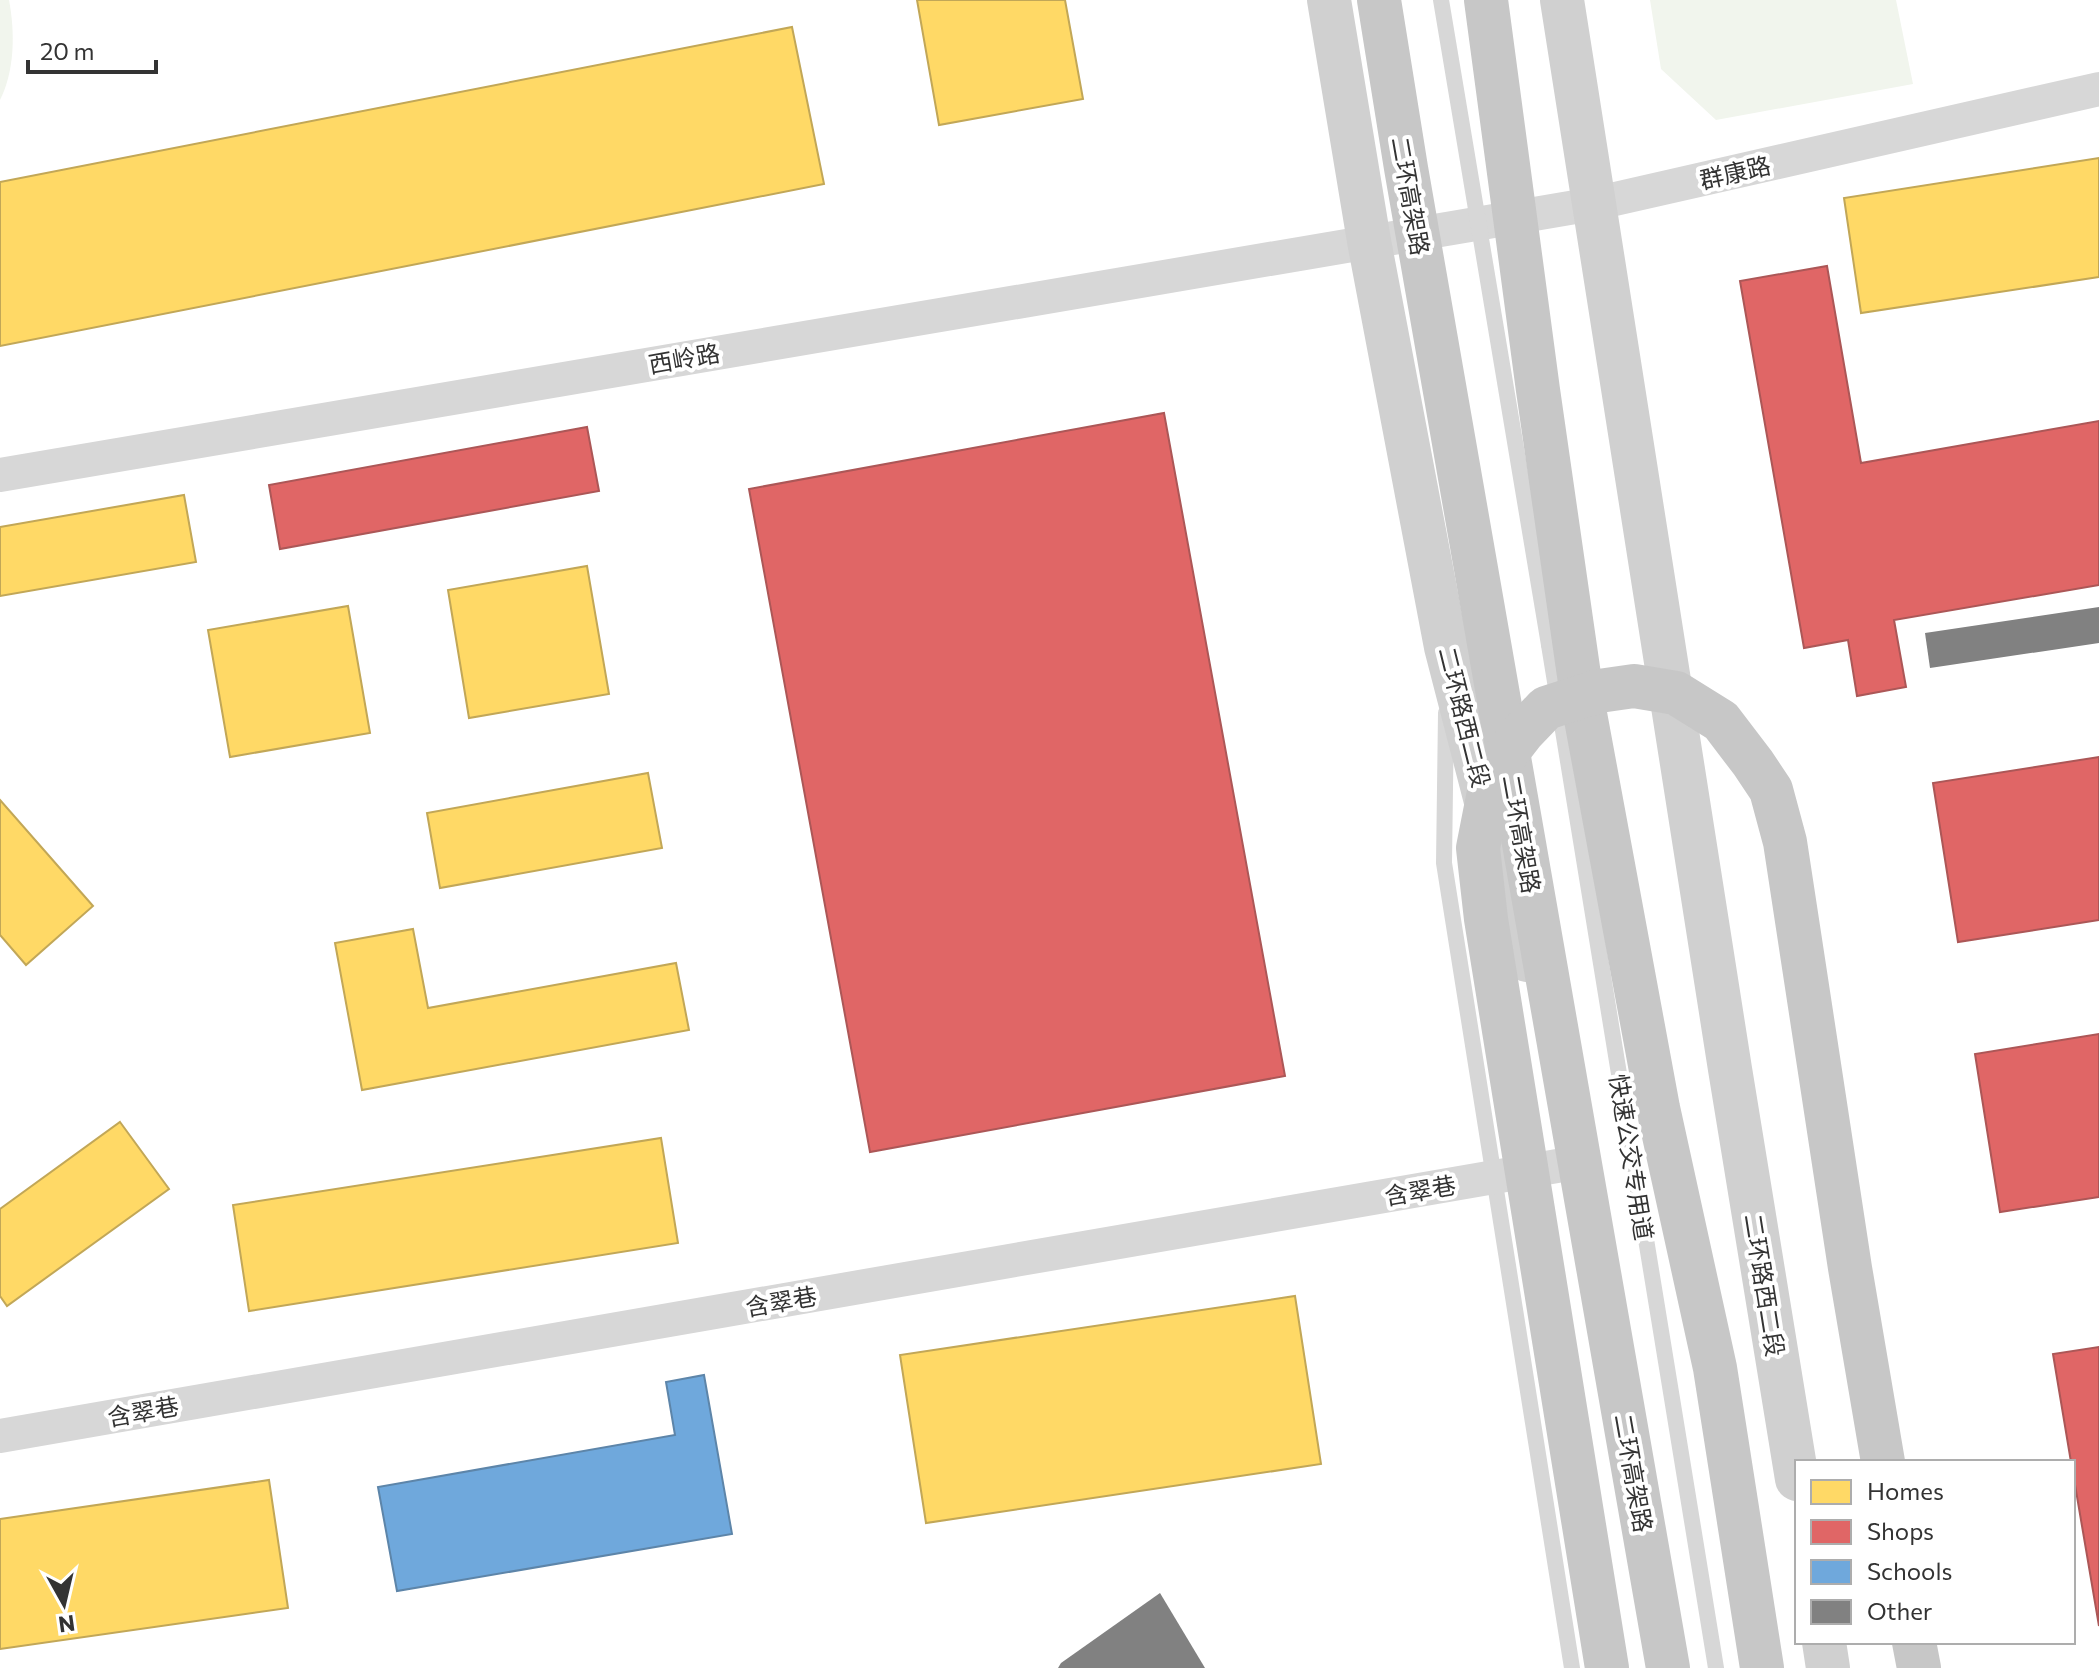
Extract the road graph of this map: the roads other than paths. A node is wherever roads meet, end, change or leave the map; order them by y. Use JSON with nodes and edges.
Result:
{"nodes":[{"id":1,"x":1329,"y":0,"type":"edge"},
{"id":2,"x":1379,"y":0,"type":"edge"},
{"id":3,"x":1441,"y":0,"type":"edge"},
{"id":4,"x":1486,"y":0,"type":"edge"},
{"id":5,"x":1562,"y":0,"type":"edge"},
{"id":6,"x":2099,"y":89,"type":"edge"},
{"id":7,"x":1593,"y":204,"type":"junction"},
{"id":8,"x":1369,"y":241,"type":"junction"},
{"id":9,"x":0,"y":475,"type":"edge"},
{"id":10,"x":1446,"y":647,"type":"junction"},
{"id":11,"x":1563,"y":1165,"type":"junction"},
{"id":12,"x":1494,"y":1177,"type":"junction"},
{"id":13,"x":0,"y":1436,"type":"edge"},
{"id":14,"x":1883,"y":1460,"type":"edge"},
{"id":15,"x":1795,"y":1466,"type":"edge"},
{"id":16,"x":1824,"y":1644,"type":"edge"},
{"id":17,"x":1914,"y":1644,"type":"edge"},
{"id":18,"x":1572,"y":1668,"type":"edge"},
{"id":19,"x":1607,"y":1668,"type":"edge"},
{"id":20,"x":1650,"y":1668,"type":"edge"},
{"id":21,"x":1668,"y":1668,"type":"edge"},
{"id":22,"x":1716,"y":1668,"type":"edge"},
{"id":23,"x":1762,"y":1668,"type":"edge"},
{"id":24,"x":1828,"y":1668,"type":"edge"},
{"id":25,"x":1919,"y":1668,"type":"edge"}],
"edges":[{"from":1,"to":8,"type":"main road","name":"二环路西二段"},
{"from":2,"to":21,"type":"highway","name":"二环高架路","bridge":true},
{"from":3,"to":22,"type":"lane","name":"快速公交专用道","bridge":true},
{"from":4,"to":23,"type":"highway","bridge":true},
{"from":5,"to":7,"type":"main road","name":"二环路西二段"},
{"from":6,"to":7,"type":"street","name":"群康路"},
{"from":7,"to":8,"type":"street","name":"群康路"},
{"from":7,"to":15,"type":"main road","name":"二环路西二段"},
{"from":8,"to":9,"type":"street","name":"西岭路"},
{"from":8,"to":10,"type":"main road","name":"二环路西二段"},
{"from":10,"to":11,"type":"main road","name":"二环路西二段"},
{"from":10,"to":12,"type":"lane"},
{"from":11,"to":12,"type":"street","name":"含翠巷"},
{"from":11,"to":20,"type":"main road","name":"二环路西二段"},
{"from":12,"to":13,"type":"street","name":"含翠巷"},
{"from":12,"to":18,"type":"lane"},
{"from":14,"to":19,"type":"highway","bridge":true},
{"from":16,"to":24,"type":"main road"},
{"from":17,"to":25,"type":"highway"}]}
